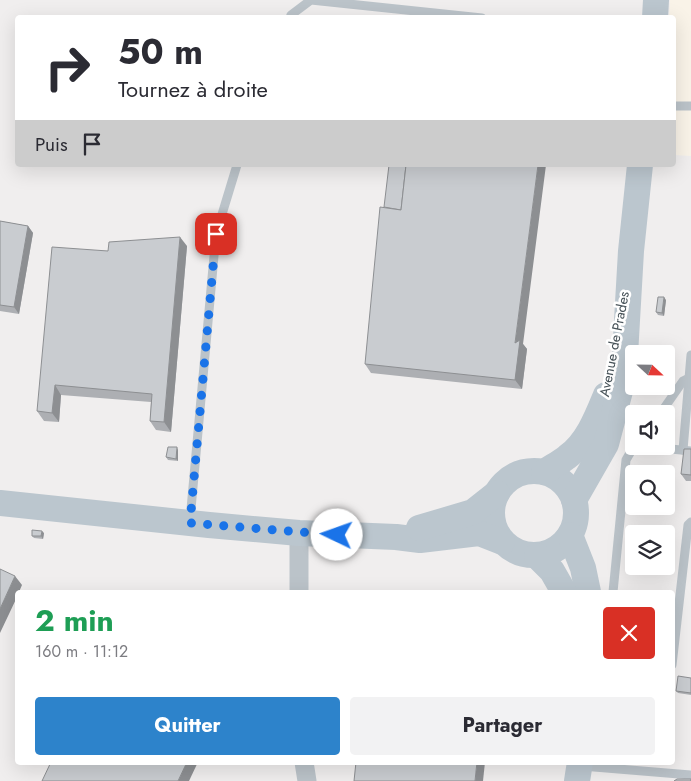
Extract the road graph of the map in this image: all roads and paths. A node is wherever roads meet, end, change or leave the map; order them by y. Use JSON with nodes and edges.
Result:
{"nodes":[{"id":1,"x":656,"y":0,"type":"edge"},
{"id":2,"x":291,"y":15,"type":"edge"},
{"id":3,"x":454,"y":15,"type":"edge"},
{"id":4,"x":655,"y":15,"type":"edge"},
{"id":5,"x":676,"y":106,"type":"edge"},
{"id":6,"x":691,"y":106,"type":"edge"},
{"id":7,"x":236,"y":167,"type":"edge"},
{"id":8,"x":640,"y":167,"type":"edge"},
{"id":9,"x":631,"y":252,"type":"junction"},
{"id":10,"x":691,"y":355,"type":"edge"},
{"id":11,"x":690,"y":378,"type":"edge"},
{"id":12,"x":666,"y":405,"type":"edge"},
{"id":13,"x":687,"y":451,"type":"edge"},
{"id":14,"x":629,"y":455,"type":"edge"},
{"id":15,"x":544,"y":472,"type":"junction"},
{"id":16,"x":497,"y":493,"type":"junction"},
{"id":17,"x":574,"y":500,"type":"junction"},
{"id":18,"x":0,"y":503,"type":"edge"},
{"id":19,"x":691,"y":522,"type":"edge"},
{"id":20,"x":190,"y":523,"type":"junction"},
{"id":21,"x":299,"y":533,"type":"junction"},
{"id":22,"x":570,"y":535,"type":"junction"},
{"id":23,"x":396,"y":536,"type":"junction"},
{"id":24,"x":502,"y":542,"type":"junction"},
{"id":25,"x":537,"y":556,"type":"junction"},
{"id":26,"x":299,"y":590,"type":"edge"},
{"id":27,"x":563,"y":590,"type":"edge"},
{"id":28,"x":588,"y":590,"type":"edge"},
{"id":29,"x":613,"y":590,"type":"edge"},
{"id":30,"x":675,"y":639,"type":"edge"},
{"id":31,"x":304,"y":765,"type":"edge"},
{"id":32,"x":662,"y":765,"type":"edge"},
{"id":33,"x":585,"y":767,"type":"edge"},
{"id":34,"x":661,"y":773,"type":"junction"},
{"id":35,"x":691,"y":775,"type":"edge"},
{"id":36,"x":307,"y":781,"type":"edge"}],
"edges":[{"from":1,"to":4,"type":"main road"},
{"from":2,"to":3,"type":"lane"},
{"from":5,"to":6,"type":"lane"},
{"from":7,"to":20,"type":"lane"},
{"from":8,"to":9,"type":"main road","name":"Avenue de Prades"},
{"from":9,"to":15,"type":"main road","name":"Avenue de Prades"},
{"from":9,"to":17,"type":"main road","name":"Avenue de Prades"},
{"from":10,"to":11,"type":"lane"},
{"from":11,"to":12,"type":"lane"},
{"from":11,"to":13,"type":"lane"},
{"from":14,"to":29,"type":"lane"},
{"from":15,"to":16,"type":"main road"},
{"from":15,"to":17,"type":"main road"},
{"from":16,"to":23,"type":"main road"},
{"from":16,"to":24,"type":"main road"},
{"from":17,"to":22,"type":"main road"},
{"from":18,"to":20,"type":"main road"},
{"from":19,"to":30,"type":"lane"},
{"from":20,"to":21,"type":"main road"},
{"from":21,"to":23,"type":"main road"},
{"from":21,"to":26,"type":"street"},
{"from":22,"to":25,"type":"main road"},
{"from":22,"to":28,"type":"main road"},
{"from":23,"to":24,"type":"main road"},
{"from":24,"to":25,"type":"main road"},
{"from":25,"to":27,"type":"main road"},
{"from":31,"to":36,"type":"street"},
{"from":32,"to":34,"type":"lane"},
{"from":33,"to":34,"type":"lane"},
{"from":34,"to":35,"type":"lane"}]}
